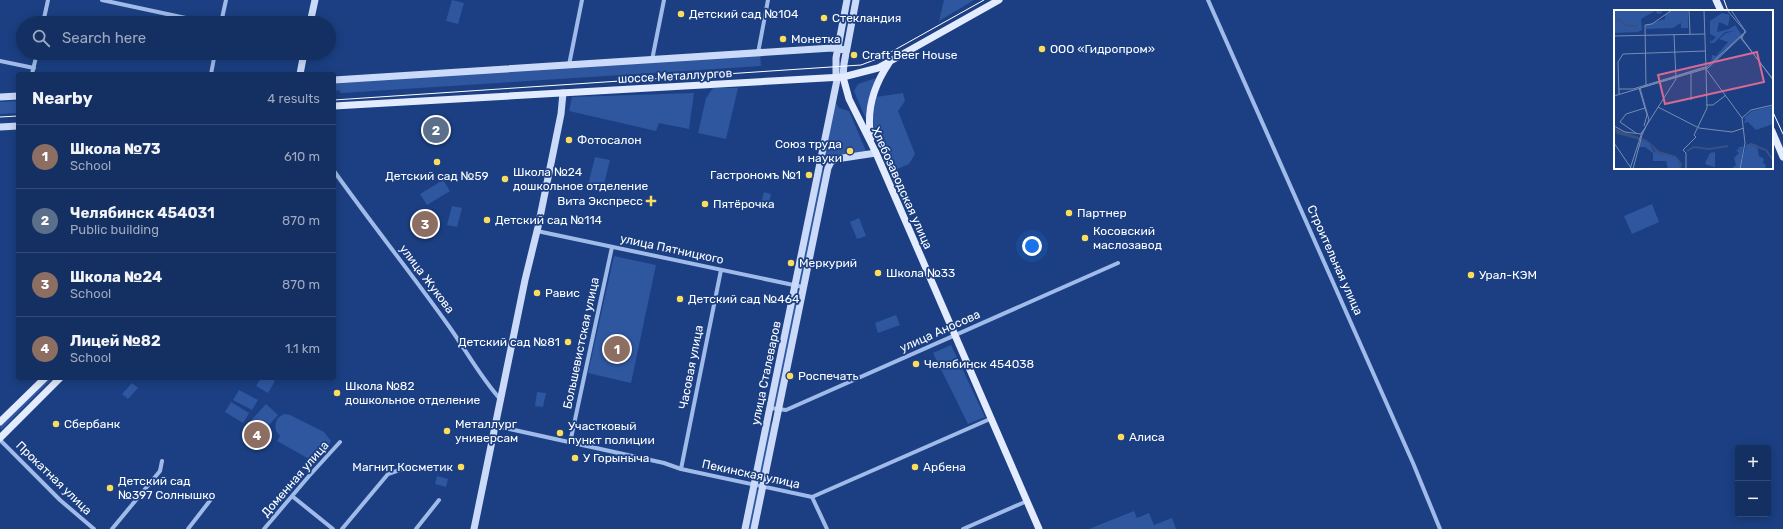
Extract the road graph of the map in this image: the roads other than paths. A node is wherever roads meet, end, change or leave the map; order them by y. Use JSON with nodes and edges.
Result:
{"nodes":[{"id":1,"x":48,"y":0,"type":"edge"},
{"id":2,"x":102,"y":0,"type":"edge"},
{"id":3,"x":226,"y":0,"type":"edge"},
{"id":4,"x":315,"y":0,"type":"edge"},
{"id":5,"x":582,"y":0,"type":"edge"},
{"id":6,"x":664,"y":0,"type":"edge"},
{"id":7,"x":768,"y":0,"type":"edge"},
{"id":8,"x":847,"y":0,"type":"edge"},
{"id":9,"x":856,"y":0,"type":"edge"},
{"id":10,"x":999,"y":0,"type":"edge"},
{"id":11,"x":1208,"y":0,"type":"edge"},
{"id":12,"x":1716,"y":0,"type":"edge"},
{"id":13,"x":1721,"y":10,"type":"edge"},
{"id":14,"x":45,"y":16,"type":"edge"},
{"id":15,"x":177,"y":16,"type":"edge"},
{"id":16,"x":223,"y":16,"type":"edge"},
{"id":17,"x":312,"y":16,"type":"edge"},
{"id":18,"x":838,"y":48,"type":"junction"},
{"id":19,"x":846,"y":50,"type":"junction"},
{"id":20,"x":758,"y":54,"type":"junction"},
{"id":21,"x":36,"y":60,"type":"edge"},
{"id":22,"x":214,"y":60,"type":"edge"},
{"id":23,"x":303,"y":60,"type":"edge"},
{"id":24,"x":652,"y":60,"type":"junction"},
{"id":25,"x":891,"y":60,"type":"junction"},
{"id":26,"x":0,"y":61,"type":"edge"},
{"id":27,"x":569,"y":65,"type":"junction"},
{"id":28,"x":34,"y":68,"type":"junction"},
{"id":29,"x":33,"y":72,"type":"edge"},
{"id":30,"x":211,"y":72,"type":"edge"},
{"id":31,"x":300,"y":72,"type":"edge"},
{"id":32,"x":839,"y":78,"type":"junction"},
{"id":33,"x":336,"y":80,"type":"edge"},
{"id":34,"x":564,"y":93,"type":"junction"},
{"id":35,"x":16,"y":96,"type":"edge"},
{"id":36,"x":0,"y":98,"type":"edge"},
{"id":37,"x":336,"y":106,"type":"edge"},
{"id":38,"x":16,"y":126,"type":"edge"},
{"id":39,"x":0,"y":127,"type":"edge"},
{"id":40,"x":1773,"y":133,"type":"edge"},
{"id":41,"x":875,"y":150,"type":"junction"},
{"id":42,"x":1783,"y":157,"type":"edge"},
{"id":43,"x":820,"y":163,"type":"junction"},
{"id":44,"x":828,"y":168,"type":"junction"},
{"id":45,"x":336,"y":174,"type":"edge"},
{"id":46,"x":537,"y":231,"type":"junction"},
{"id":47,"x":612,"y":247,"type":"junction"},
{"id":48,"x":1118,"y":263,"type":"dead end"},
{"id":49,"x":721,"y":270,"type":"junction"},
{"id":50,"x":795,"y":285,"type":"junction"},
{"id":51,"x":803,"y":287,"type":"junction"},
{"id":52,"x":956,"y":334,"type":"junction"},
{"id":53,"x":43,"y":380,"type":"edge"},
{"id":54,"x":58,"y":380,"type":"edge"},
{"id":55,"x":501,"y":400,"type":"junction"},
{"id":56,"x":770,"y":408,"type":"junction"},
{"id":57,"x":778,"y":409,"type":"junction"},
{"id":58,"x":990,"y":420,"type":"junction"},
{"id":59,"x":0,"y":422,"type":"edge"},
{"id":60,"x":496,"y":426,"type":"junction"},
{"id":61,"x":0,"y":439,"type":"edge"},
{"id":62,"x":340,"y":442,"type":"dead end"},
{"id":63,"x":570,"y":443,"type":"junction"},
{"id":64,"x":162,"y":461,"type":"dead end"},
{"id":65,"x":405,"y":468,"type":"dead end"},
{"id":66,"x":681,"y":469,"type":"junction"},
{"id":67,"x":754,"y":485,"type":"junction"},
{"id":68,"x":762,"y":487,"type":"junction"},
{"id":69,"x":292,"y":496,"type":"junction"},
{"id":70,"x":812,"y":497,"type":"junction"},
{"id":71,"x":212,"y":498,"type":"dead end"},
{"id":72,"x":439,"y":500,"type":"dead end"},
{"id":73,"x":1026,"y":501,"type":"junction"},
{"id":74,"x":94,"y":529,"type":"edge"},
{"id":75,"x":112,"y":529,"type":"edge"},
{"id":76,"x":188,"y":529,"type":"edge"},
{"id":77,"x":264,"y":529,"type":"edge"},
{"id":78,"x":333,"y":529,"type":"edge"},
{"id":79,"x":342,"y":529,"type":"edge"},
{"id":80,"x":416,"y":529,"type":"edge"},
{"id":81,"x":474,"y":529,"type":"edge"},
{"id":82,"x":745,"y":529,"type":"edge"},
{"id":83,"x":754,"y":529,"type":"edge"},
{"id":84,"x":826,"y":529,"type":"edge"},
{"id":85,"x":963,"y":529,"type":"edge"},
{"id":86,"x":1039,"y":529,"type":"edge"},
{"id":87,"x":1440,"y":529,"type":"edge"}],
"edges":[{"from":1,"to":14,"type":"street"},
{"from":2,"to":15,"type":"street"},
{"from":3,"to":16,"type":"street"},
{"from":4,"to":17,"type":"street"},
{"from":5,"to":27,"type":"street"},
{"from":6,"to":24,"type":"street"},
{"from":7,"to":20,"type":"street"},
{"from":8,"to":18,"type":"street","name":"улица Сталеваров"},
{"from":9,"to":19,"type":"street","name":"улица Сталеваров"},
{"from":10,"to":25,"type":"main road","name":"шоссе Металлургов"},
{"from":11,"to":87,"type":"street","name":"Строительная улица"},
{"from":12,"to":13,"type":"main road"},
{"from":18,"to":19,"type":"street","name":"шоссе Металлургов"},
{"from":18,"to":20,"type":"street","name":"шоссе Металлургов"},
{"from":18,"to":32,"type":"street","name":"улица Сталеваров"},
{"from":19,"to":32,"type":"street","name":"улица Сталеваров"},
{"from":20,"to":24,"type":"street","name":"шоссе Металлургов"},
{"from":21,"to":28,"type":"street"},
{"from":22,"to":30,"type":"street"},
{"from":23,"to":31,"type":"street"},
{"from":24,"to":27,"type":"street","name":"шоссе Металлургов"},
{"from":25,"to":32,"type":"main road","name":"шоссе Металлургов"},
{"from":25,"to":41,"type":"main road"},
{"from":26,"to":28,"type":"street"},
{"from":27,"to":33,"type":"street","name":"шоссе Металлургов"},
{"from":28,"to":29,"type":"street"},
{"from":32,"to":34,"type":"main road","name":"шоссе Металлургов"},
{"from":32,"to":41,"type":"main road","name":"Хлебозаводская улица"},
{"from":32,"to":43,"type":"street","name":"улица Сталеваров"},
{"from":34,"to":37,"type":"main road","name":"шоссе Металлургов"},
{"from":34,"to":46,"type":"street"},
{"from":35,"to":36,"type":"street"},
{"from":38,"to":39,"type":"street"},
{"from":40,"to":42,"type":"main road"},
{"from":41,"to":44,"type":"street"},
{"from":41,"to":52,"type":"main road","name":"Хлебозаводская улица"},
{"from":43,"to":44,"type":"street"},
{"from":43,"to":50,"type":"street","name":"улица Сталеваров"},
{"from":44,"to":51,"type":"street","name":"улица Сталеваров"},
{"from":45,"to":55,"type":"street","name":"улица Жукова"},
{"from":46,"to":47,"type":"street","name":"улица Пятницкого"},
{"from":46,"to":55,"type":"street"},
{"from":47,"to":49,"type":"street","name":"улица Пятницкого"},
{"from":47,"to":63,"type":"street","name":"Большевистская улица"},
{"from":48,"to":52,"type":"street","name":"улица Аносова"},
{"from":49,"to":50,"type":"street","name":"улица Пятницкого"},
{"from":49,"to":66,"type":"street","name":"Часовая улица"},
{"from":50,"to":51,"type":"street","name":"улица Пятницкого"},
{"from":50,"to":56,"type":"street","name":"улица Сталеваров"},
{"from":51,"to":57,"type":"street","name":"улица Сталеваров"},
{"from":52,"to":57,"type":"street","name":"улица Аносова"},
{"from":52,"to":58,"type":"main road","name":"Хлебозаводская улица"},
{"from":53,"to":59,"type":"main road"},
{"from":54,"to":61,"type":"main road"},
{"from":55,"to":60,"type":"street"},
{"from":56,"to":57,"type":"street","name":"улица Аносова"},
{"from":56,"to":67,"type":"street","name":"улица Сталеваров"},
{"from":57,"to":68,"type":"street","name":"улица Сталеваров"},
{"from":58,"to":70,"type":"street","name":"Пекинская улица"},
{"from":58,"to":73,"type":"main road","name":"Хлебозаводская улица"},
{"from":60,"to":63,"type":"street","name":"Пекинская улица"},
{"from":60,"to":81,"type":"street"},
{"from":61,"to":74,"type":"street","name":"Прокатная улица"},
{"from":62,"to":69,"type":"street","name":"Доменная улица"},
{"from":63,"to":66,"type":"street","name":"Пекинская улица"},
{"from":64,"to":75,"type":"street"},
{"from":65,"to":79,"type":"street"},
{"from":66,"to":67,"type":"street","name":"Пекинская улица"},
{"from":67,"to":68,"type":"street","name":"Пекинская улица"},
{"from":67,"to":82,"type":"street","name":"улица Сталеваров"},
{"from":68,"to":70,"type":"street","name":"Пекинская улица"},
{"from":68,"to":83,"type":"street","name":"улица Сталеваров"},
{"from":69,"to":77,"type":"street","name":"Доменная улица"},
{"from":69,"to":78,"type":"street"},
{"from":70,"to":84,"type":"street"},
{"from":71,"to":76,"type":"street"},
{"from":72,"to":80,"type":"street"},
{"from":73,"to":85,"type":"street"},
{"from":73,"to":86,"type":"main road","name":"Хлебозаводская улица"}]}
